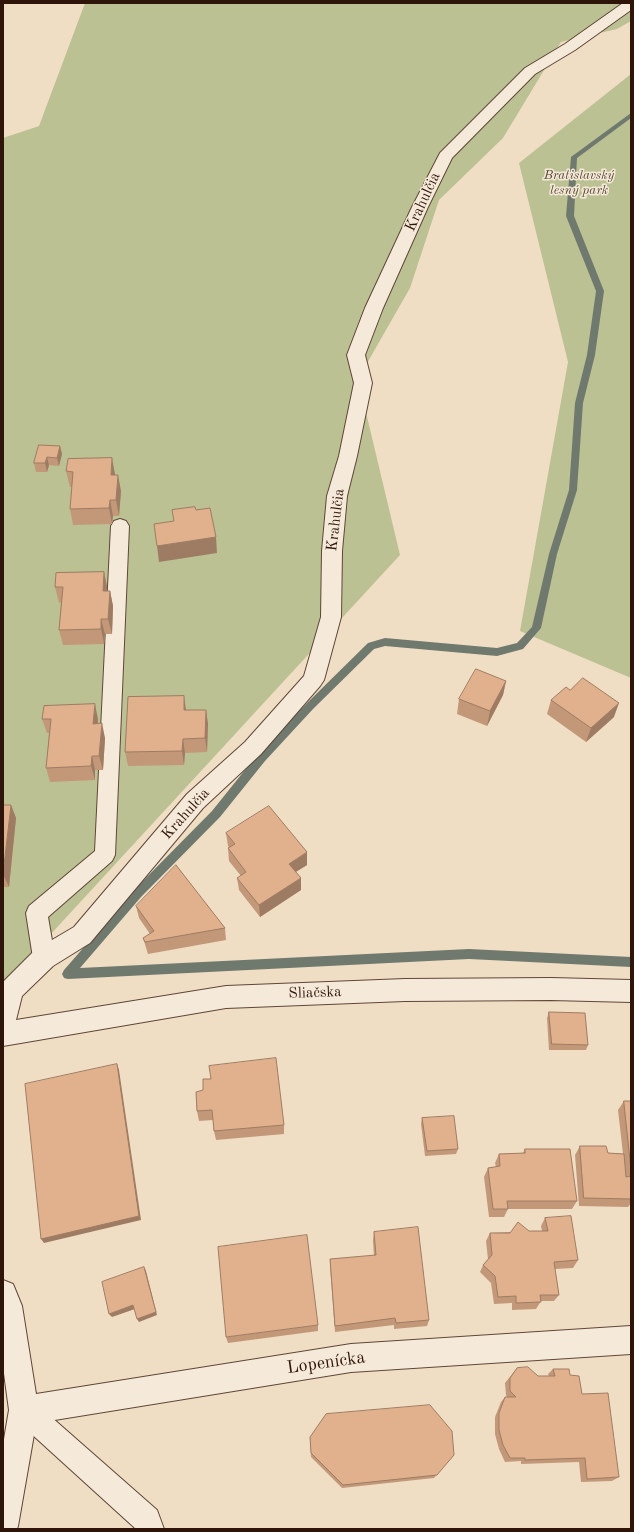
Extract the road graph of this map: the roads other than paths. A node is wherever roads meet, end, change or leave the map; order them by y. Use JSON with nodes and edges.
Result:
{"nodes":[{"id":1,"x":631,"y":4,"type":"edge"},
{"id":2,"x":120,"y":526,"type":"dead end"},
{"id":3,"x":44,"y":958,"type":"junction"},
{"id":4,"x":631,"y":991,"type":"edge"},
{"id":5,"x":3,"y":1021,"type":"edge"},
{"id":6,"x":3,"y":1034,"type":"edge"},
{"id":7,"x":3,"y":1294,"type":"edge"},
{"id":8,"x":631,"y":1340,"type":"edge"},
{"id":9,"x":24,"y":1410,"type":"junction"},
{"id":10,"x":4,"y":1526,"type":"edge"},
{"id":11,"x":150,"y":1529,"type":"edge"}],
"edges":[{"from":1,"to":3,"type":"street","name":"Krahulčia"},
{"from":2,"to":3,"type":"lane"},
{"from":3,"to":5,"type":"street","name":"Krahulčia"},
{"from":4,"to":6,"type":"street","name":"Sliačska"},
{"from":7,"to":9,"type":"street"},
{"from":8,"to":9,"type":"street","name":"Lopenícka"},
{"from":9,"to":10,"type":"street"},
{"from":9,"to":11,"type":"lane"}]}
